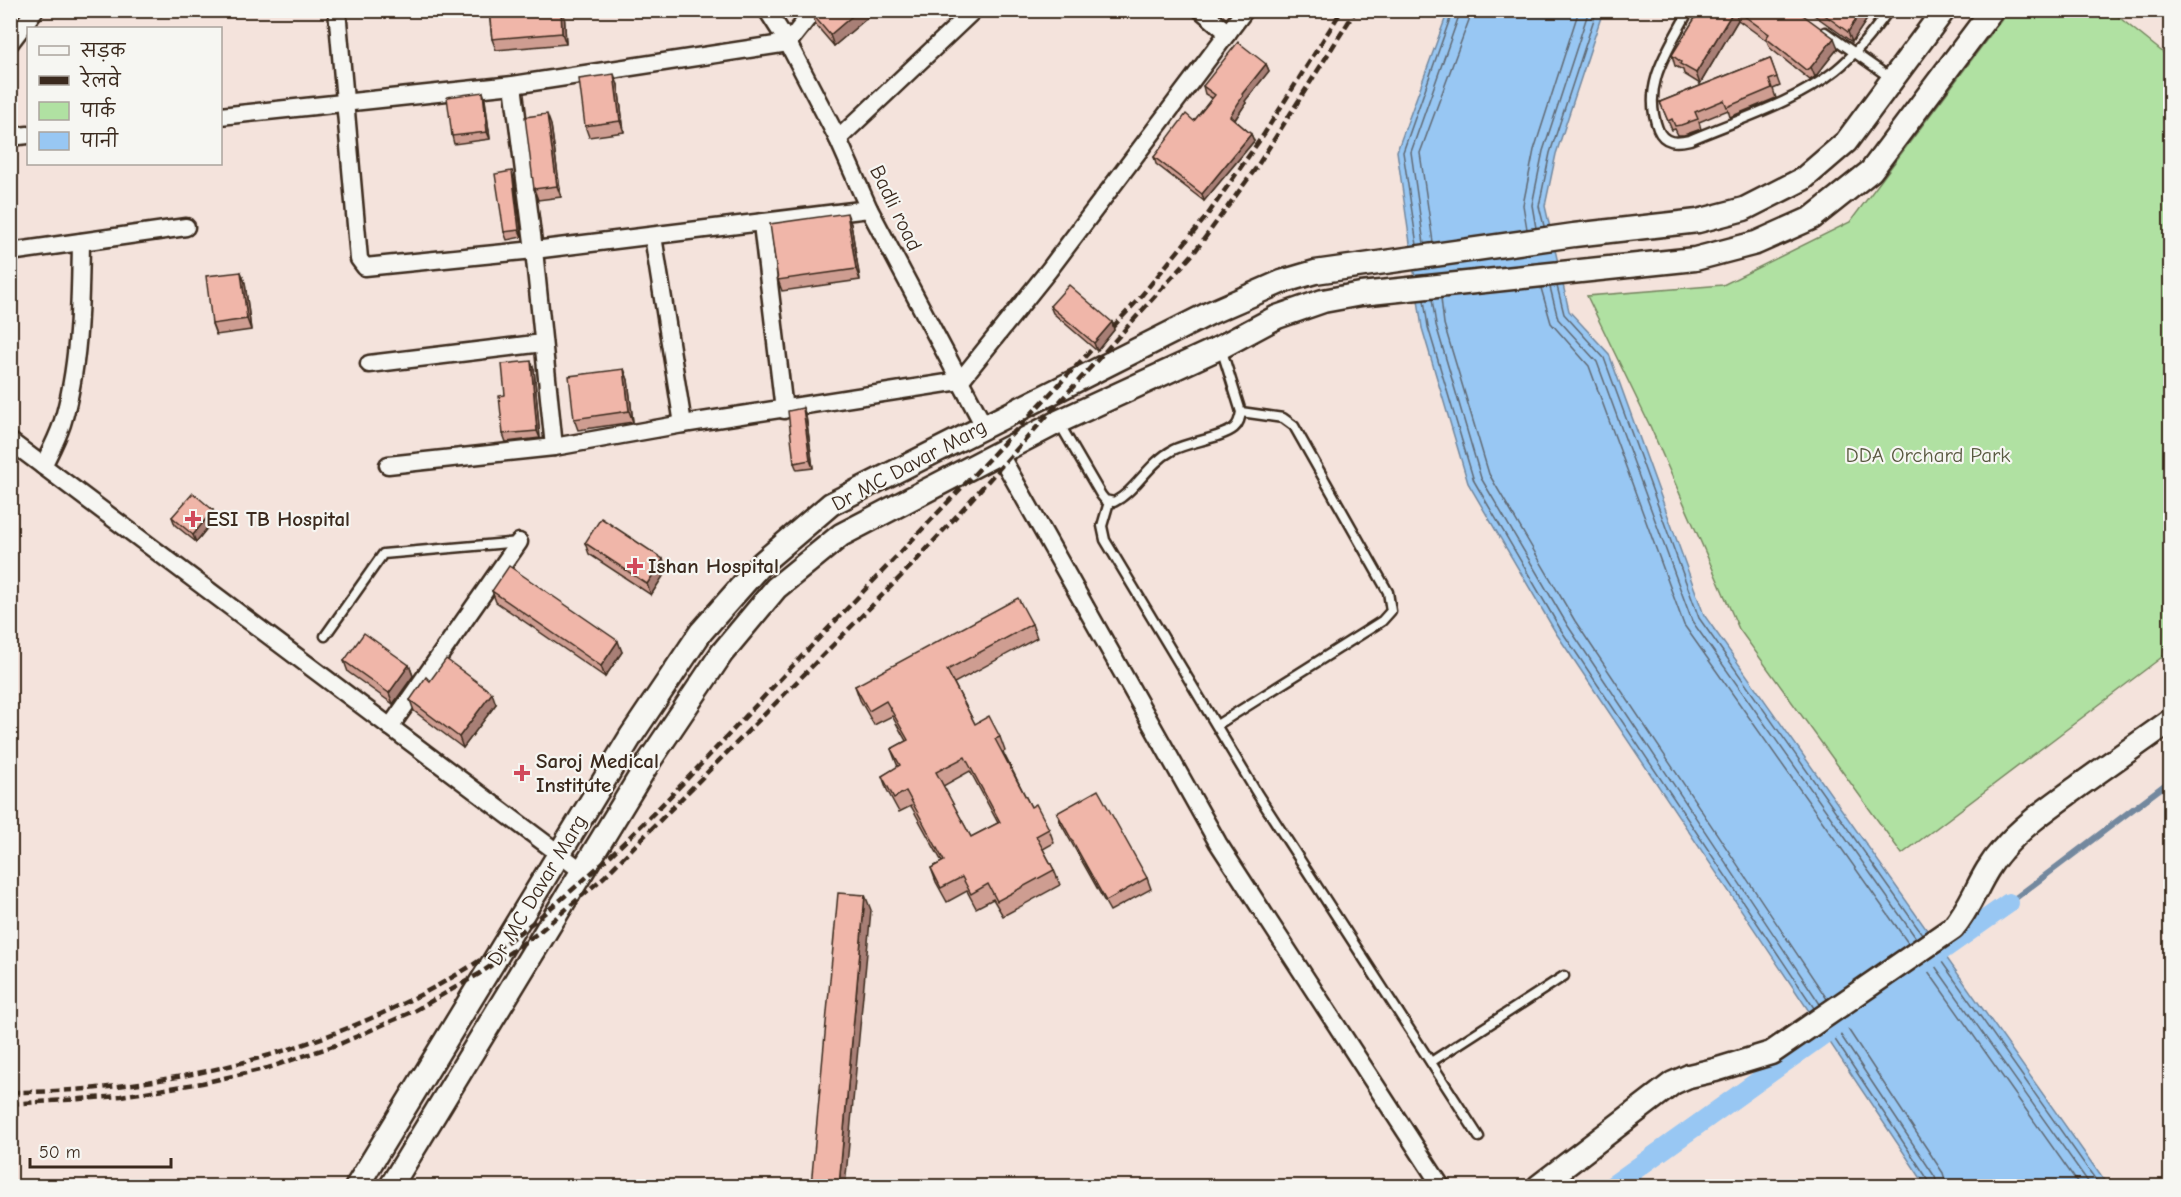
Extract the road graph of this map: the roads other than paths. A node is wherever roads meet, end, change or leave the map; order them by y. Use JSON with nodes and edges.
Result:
{"nodes":[{"id":1,"x":35,"y":10,"type":"edge"},
{"id":2,"x":338,"y":10,"type":"edge"},
{"id":3,"x":767,"y":10,"type":"edge"},
{"id":4,"x":814,"y":10,"type":"edge"},
{"id":5,"x":974,"y":10,"type":"edge"},
{"id":6,"x":1201,"y":10,"type":"edge"},
{"id":7,"x":1245,"y":10,"type":"edge"},
{"id":8,"x":1689,"y":10,"type":"edge"},
{"id":9,"x":1889,"y":10,"type":"edge"},
{"id":10,"x":1944,"y":10,"type":"edge"},
{"id":11,"x":1992,"y":10,"type":"edge"},
{"id":12,"x":1820,"y":28,"type":"edge"},
{"id":13,"x":1228,"y":33,"type":"junction"},
{"id":14,"x":788,"y":42,"type":"junction"},
{"id":15,"x":10,"y":43,"type":"edge"},
{"id":16,"x":1854,"y":52,"type":"junction"},
{"id":17,"x":1893,"y":79,"type":"junction"},
{"id":18,"x":513,"y":85,"type":"junction"},
{"id":19,"x":346,"y":103,"type":"junction"},
{"id":20,"x":222,"y":116,"type":"edge"},
{"id":21,"x":27,"y":135,"type":"edge"},
{"id":22,"x":10,"y":137,"type":"edge"},
{"id":23,"x":838,"y":139,"type":"junction"},
{"id":24,"x":869,"y":209,"type":"junction"},
{"id":25,"x":762,"y":224,"type":"junction"},
{"id":26,"x":186,"y":226,"type":"dead end"},
{"id":27,"x":653,"y":236,"type":"junction"},
{"id":28,"x":81,"y":242,"type":"junction"},
{"id":29,"x":534,"y":250,"type":"junction"},
{"id":30,"x":10,"y":252,"type":"edge"},
{"id":31,"x":1225,"y":307,"type":"junction"},
{"id":32,"x":543,"y":343,"type":"junction"},
{"id":33,"x":1229,"y":343,"type":"junction"},
{"id":34,"x":369,"y":363,"type":"dead end"},
{"id":35,"x":960,"y":381,"type":"junction"},
{"id":36,"x":784,"y":410,"type":"junction"},
{"id":37,"x":1242,"y":411,"type":"junction"},
{"id":38,"x":1058,"y":422,"type":"junction"},
{"id":39,"x":683,"y":424,"type":"junction"},
{"id":40,"x":984,"y":426,"type":"junction"},
{"id":41,"x":10,"y":441,"type":"edge"},
{"id":42,"x":554,"y":447,"type":"junction"},
{"id":43,"x":999,"y":453,"type":"junction"},
{"id":44,"x":388,"y":465,"type":"dead end"},
{"id":45,"x":43,"y":466,"type":"junction"},
{"id":46,"x":1109,"y":502,"type":"junction"},
{"id":47,"x":519,"y":542,"type":"joint"},
{"id":48,"x":325,"y":636,"type":"dead end"},
{"id":49,"x":2170,"y":721,"type":"edge"},
{"id":50,"x":1217,"y":725,"type":"junction"},
{"id":51,"x":390,"y":727,"type":"junction"},
{"id":52,"x":559,"y":853,"type":"junction"},
{"id":53,"x":582,"y":871,"type":"junction"},
{"id":54,"x":1564,"y":976,"type":"dead end"},
{"id":55,"x":1431,"y":1062,"type":"junction"},
{"id":56,"x":1479,"y":1137,"type":"dead end"},
{"id":57,"x":357,"y":1186,"type":"edge"},
{"id":58,"x":391,"y":1186,"type":"edge"},
{"id":59,"x":1441,"y":1186,"type":"edge"},
{"id":60,"x":1539,"y":1186,"type":"edge"}],
"edges":[{"from":1,"to":15,"type":"street"},
{"from":2,"to":19,"type":"street"},
{"from":3,"to":14,"type":"street","name":"Badli road"},
{"from":4,"to":14,"type":"street"},
{"from":5,"to":23,"type":"street"},
{"from":6,"to":13,"type":"street"},
{"from":7,"to":13,"type":"street"},
{"from":8,"to":16,"type":"lane"},
{"from":9,"to":16,"type":"lane"},
{"from":10,"to":17,"type":"street","name":"Dr MC Davar Marg"},
{"from":11,"to":33,"type":"street"},
{"from":12,"to":16,"type":"lane"},
{"from":13,"to":35,"type":"street"},
{"from":14,"to":18,"type":"street"},
{"from":14,"to":23,"type":"street","name":"Badli road"},
{"from":16,"to":17,"type":"lane"},
{"from":17,"to":31,"type":"street","name":"Dr MC Davar Marg"},
{"from":18,"to":19,"type":"street"},
{"from":18,"to":29,"type":"street"},
{"from":19,"to":20,"type":"street"},
{"from":19,"to":29,"type":"street"},
{"from":21,"to":22,"type":"street"},
{"from":23,"to":24,"type":"street","name":"Badli road"},
{"from":24,"to":25,"type":"street"},
{"from":24,"to":35,"type":"street","name":"Badli road"},
{"from":25,"to":27,"type":"street"},
{"from":25,"to":36,"type":"street"},
{"from":26,"to":28,"type":"street"},
{"from":27,"to":29,"type":"street"},
{"from":27,"to":39,"type":"street"},
{"from":28,"to":30,"type":"street"},
{"from":28,"to":45,"type":"street"},
{"from":29,"to":32,"type":"street"},
{"from":31,"to":33,"type":"street"},
{"from":31,"to":40,"type":"street","name":"Dr MC Davar Marg"},
{"from":32,"to":34,"type":"street"},
{"from":32,"to":42,"type":"street"},
{"from":33,"to":37,"type":"lane"},
{"from":33,"to":38,"type":"street"},
{"from":35,"to":36,"type":"street"},
{"from":35,"to":40,"type":"street","name":"Badli road"},
{"from":36,"to":39,"type":"street"},
{"from":37,"to":46,"type":"lane"},
{"from":37,"to":50,"type":"lane"},
{"from":38,"to":43,"type":"street"},
{"from":38,"to":46,"type":"lane"},
{"from":39,"to":42,"type":"street"},
{"from":40,"to":52,"type":"street","name":"Dr MC Davar Marg"},
{"from":41,"to":45,"type":"street"},
{"from":42,"to":44,"type":"street"},
{"from":43,"to":53,"type":"street"},
{"from":43,"to":59,"type":"street"},
{"from":45,"to":51,"type":"street"},
{"from":46,"to":50,"type":"lane"},
{"from":47,"to":48,"type":"lane"},
{"from":47,"to":51,"type":"street"},
{"from":49,"to":60,"type":"street"},
{"from":50,"to":55,"type":"lane"},
{"from":51,"to":52,"type":"street"},
{"from":52,"to":53,"type":"street"},
{"from":52,"to":57,"type":"street","name":"Dr MC Davar Marg"},
{"from":53,"to":58,"type":"street"},
{"from":54,"to":55,"type":"lane"},
{"from":55,"to":56,"type":"lane"}]}
